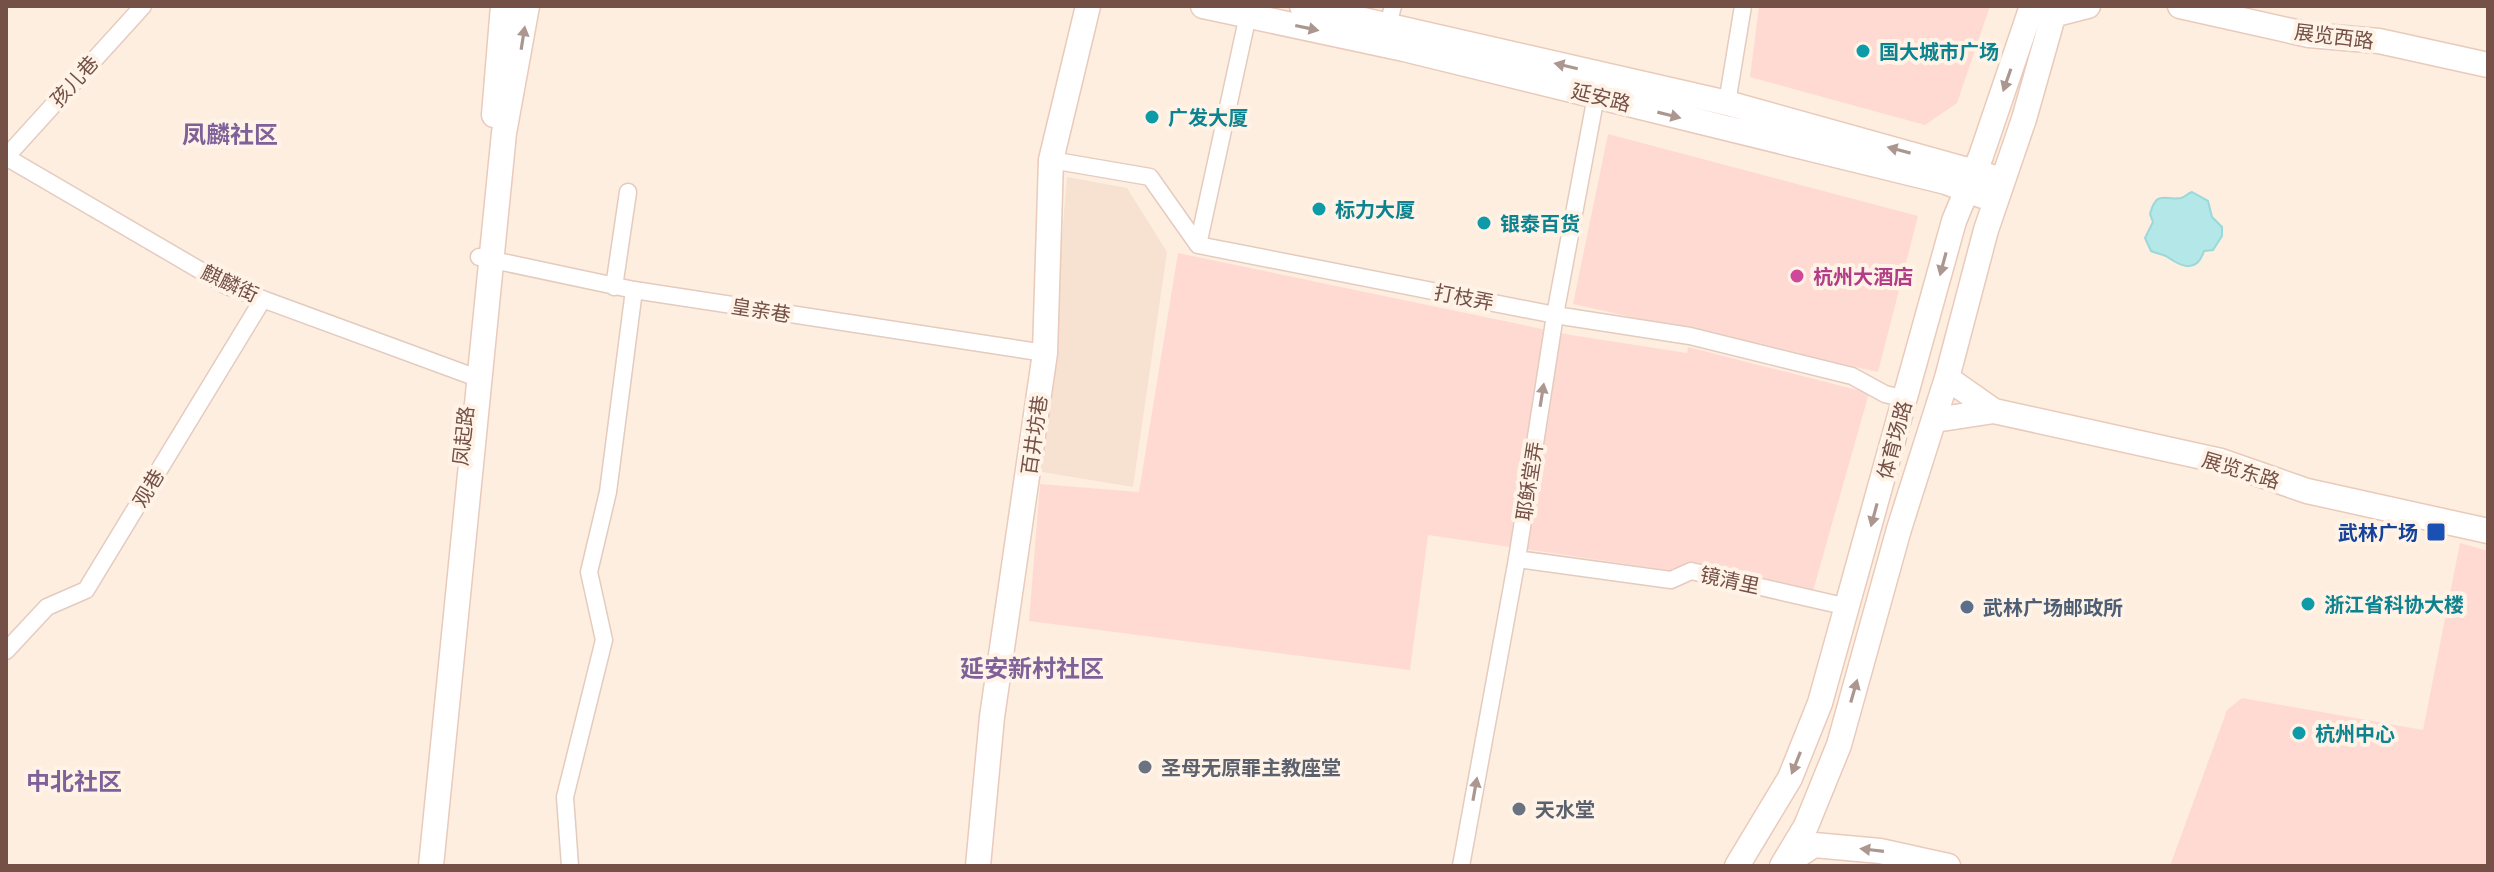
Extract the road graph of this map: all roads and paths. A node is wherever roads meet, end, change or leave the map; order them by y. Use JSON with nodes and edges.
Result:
{"nodes":[{"id":1,"x":143,"y":6,"type":"edge"},
{"id":2,"x":503,"y":6,"type":"edge"},
{"id":3,"x":527,"y":6,"type":"edge"},
{"id":4,"x":1088,"y":6,"type":"edge"},
{"id":5,"x":1203,"y":6,"type":"edge"},
{"id":6,"x":1302,"y":6,"type":"edge"},
{"id":7,"x":1743,"y":6,"type":"edge"},
{"id":8,"x":2088,"y":6,"type":"edge"},
{"id":9,"x":2180,"y":6,"type":"edge"},
{"id":10,"x":2047,"y":9,"type":"edge"},
{"id":11,"x":1248,"y":15,"type":"junction"},
{"id":12,"x":1390,"y":15,"type":"edge"},
{"id":13,"x":2488,"y":65,"type":"edge"},
{"id":14,"x":1596,"y":96,"type":"junction"},
{"id":15,"x":1727,"y":103,"type":"junction"},
{"id":16,"x":1734,"y":140,"type":"dead end"},
{"id":17,"x":6,"y":157,"type":"edge"},
{"id":18,"x":1051,"y":160,"type":"junction"},
{"id":19,"x":1971,"y":181,"type":"junction"},
{"id":20,"x":2000,"y":190,"type":"junction"},
{"id":21,"x":628,"y":192,"type":"dead end"},
{"id":22,"x":1198,"y":245,"type":"junction"},
{"id":23,"x":484,"y":258,"type":"junction"},
{"id":24,"x":614,"y":287,"type":"junction"},
{"id":25,"x":634,"y":290,"type":"junction"},
{"id":26,"x":263,"y":299,"type":"junction"},
{"id":27,"x":1555,"y":315,"type":"junction"},
{"id":28,"x":1045,"y":353,"type":"junction"},
{"id":29,"x":469,"y":375,"type":"junction"},
{"id":30,"x":1947,"y":378,"type":"junction"},
{"id":31,"x":1905,"y":399,"type":"junction"},
{"id":32,"x":1994,"y":411,"type":"junction"},
{"id":33,"x":1935,"y":420,"type":"junction"},
{"id":34,"x":2488,"y":531,"type":"edge"},
{"id":35,"x":1517,"y":559,"type":"junction"},
{"id":36,"x":1848,"y":607,"type":"junction"},
{"id":37,"x":6,"y":651,"type":"edge"},
{"id":38,"x":415,"y":866,"type":"edge"},
{"id":39,"x":431,"y":866,"type":"edge"},
{"id":40,"x":570,"y":866,"type":"edge"},
{"id":41,"x":978,"y":866,"type":"edge"},
{"id":42,"x":1461,"y":866,"type":"edge"},
{"id":43,"x":1737,"y":866,"type":"edge"},
{"id":44,"x":1782,"y":866,"type":"edge"},
{"id":45,"x":1948,"y":866,"type":"edge"}],
"edges":[{"from":1,"to":17,"type":"street","name":"孩儿巷"},
{"from":2,"to":23,"type":"main road","name":"凤起路"},
{"from":23,"to":3,"type":"main road","one_way":true},
{"from":4,"to":18,"type":"main road","name":"百井坊巷"},
{"from":5,"to":11,"type":"main road","name":"延安路"},
{"from":6,"to":12,"type":"main road","name":"延安路"},
{"from":7,"to":15,"type":"street"},
{"from":8,"to":10,"type":"main road"},
{"from":9,"to":13,"type":"main road","name":"展览西路"},
{"from":10,"to":19,"type":"main road","name":"体育场路","one_way":true},
{"from":10,"to":20,"type":"main road","name":"体育场路"},
{"from":11,"to":14,"type":"main road","name":"延安路","one_way":true},
{"from":11,"to":22,"type":"street"},
{"from":15,"to":12,"type":"main road","name":"延安路","one_way":true},
{"from":14,"to":19,"type":"main road","name":"延安路","one_way":true},
{"from":14,"to":27,"type":"street","name":"耶稣堂弄"},
{"from":19,"to":15,"type":"main road","name":"延安路","one_way":true},
{"from":16,"to":19,"type":"main road"},
{"from":17,"to":26,"type":"street","name":"麒麟街"},
{"from":18,"to":22,"type":"street"},
{"from":18,"to":28,"type":"main road","name":"百井坊巷"},
{"from":19,"to":20,"type":"main road","name":"延安路"},
{"from":19,"to":31,"type":"main road","name":"体育场路","one_way":true},
{"from":20,"to":30,"type":"main road","name":"体育场路"},
{"from":21,"to":24,"type":"street"},
{"from":22,"to":27,"type":"street","name":"打枝弄"},
{"from":23,"to":24,"type":"street","name":"皇亲巷"},
{"from":23,"to":29,"type":"main road","name":"凤起路"},
{"from":23,"to":39,"type":"main road"},
{"from":24,"to":25,"type":"street","name":"皇亲巷"},
{"from":25,"to":28,"type":"street","name":"皇亲巷"},
{"from":25,"to":40,"type":"street"},
{"from":26,"to":29,"type":"street","name":"麒麟街"},
{"from":26,"to":37,"type":"street","name":"观巷"},
{"from":27,"to":31,"type":"street","name":"打枝弄"},
{"from":35,"to":27,"type":"street","name":"耶稣堂弄","one_way":true},
{"from":28,"to":41,"type":"main road","name":"百井坊巷"},
{"from":29,"to":38,"type":"main road","name":"凤起路"},
{"from":30,"to":32,"type":"main road","name":"展览东路"},
{"from":30,"to":33,"type":"main road","name":"体育场路"},
{"from":31,"to":36,"type":"main road","name":"体育场路","one_way":true},
{"from":32,"to":33,"type":"main road","name":"展览东路"},
{"from":32,"to":34,"type":"main road","name":"展览东路"},
{"from":44,"to":33,"type":"main road","name":"体育场路","one_way":true},
{"from":35,"to":36,"type":"street","name":"镜清里"},
{"from":42,"to":35,"type":"street","name":"耶稣堂弄","one_way":true},
{"from":36,"to":43,"type":"main road","name":"体育场路","one_way":true},
{"from":45,"to":44,"type":"main road","one_way":true}]}
